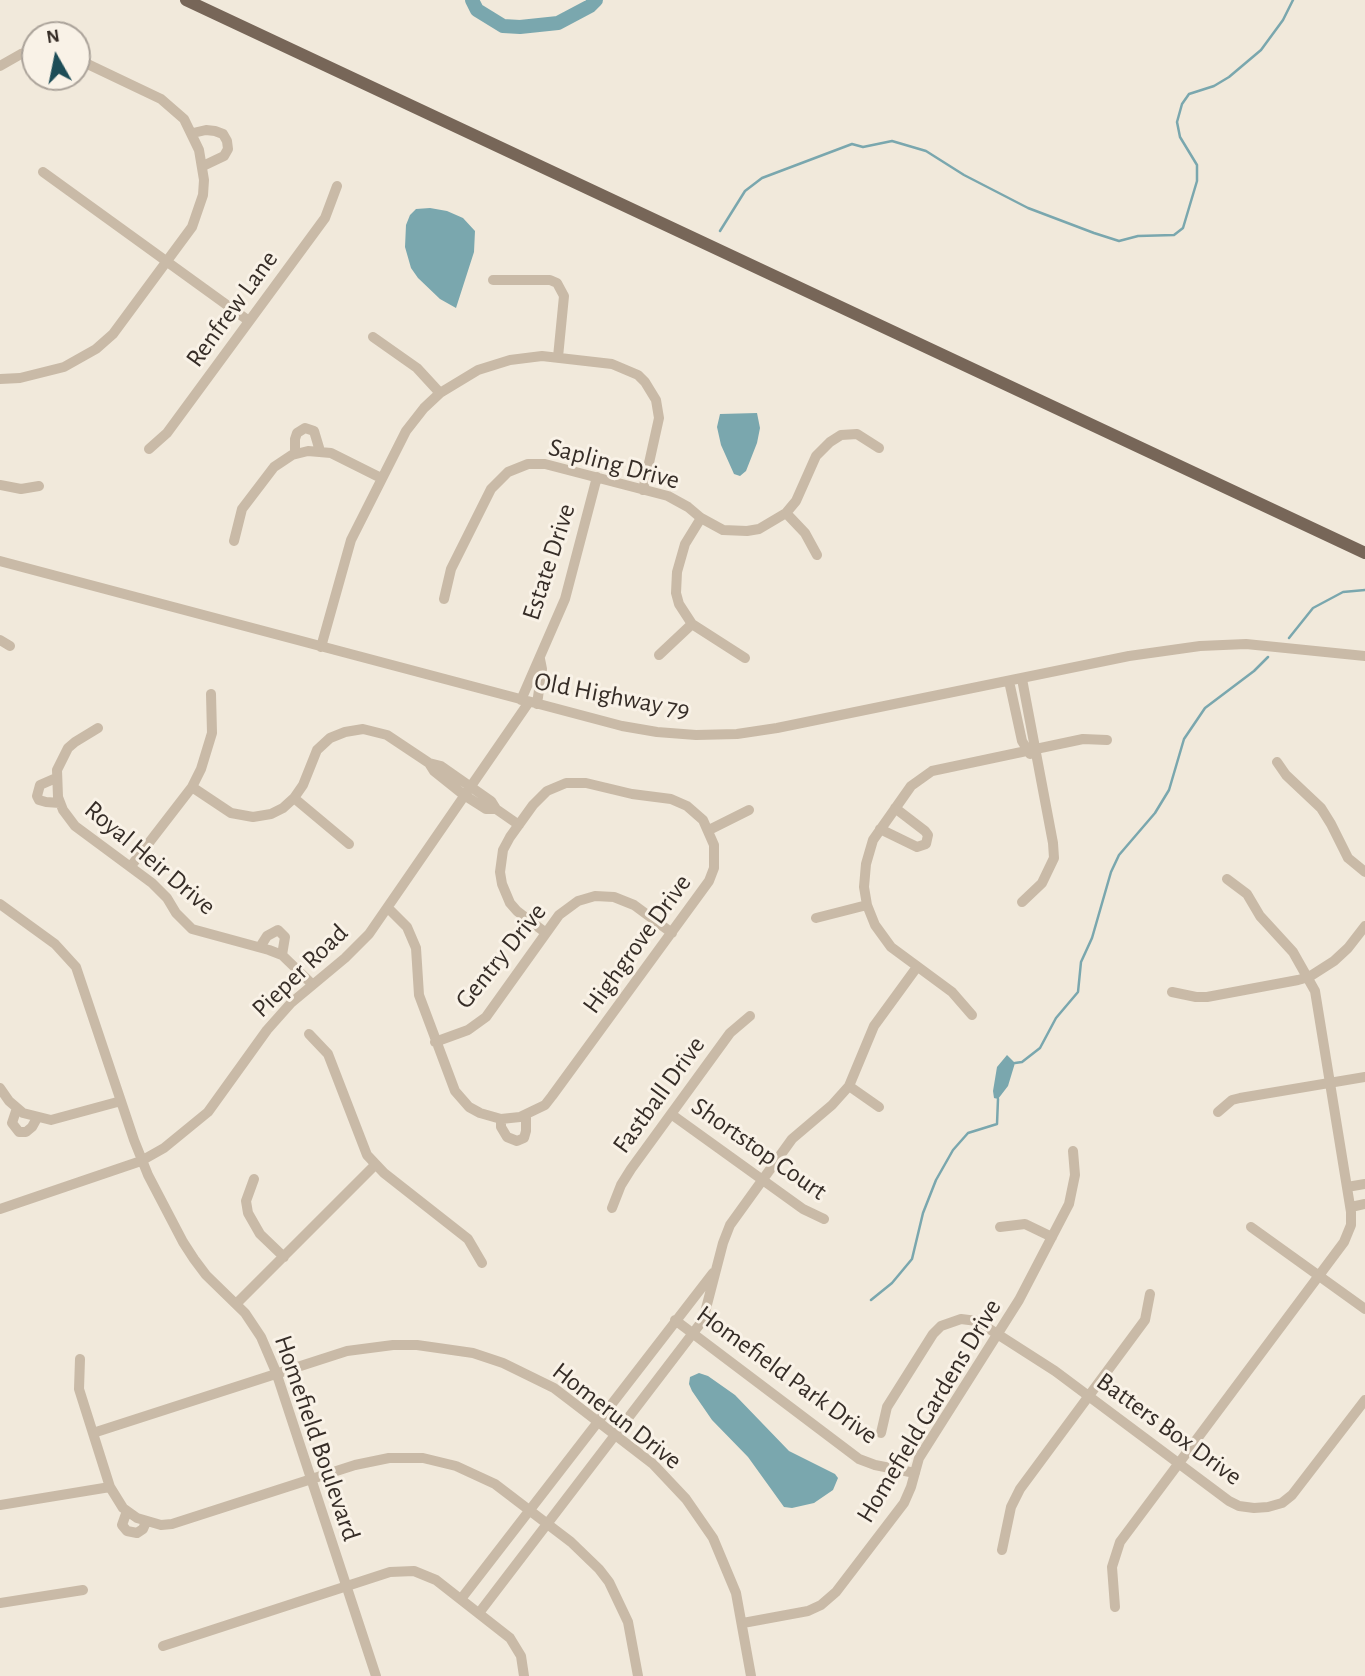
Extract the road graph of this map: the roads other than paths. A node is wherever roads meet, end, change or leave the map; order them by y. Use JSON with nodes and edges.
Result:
{"nodes":[{"id":1,"x":186,"y":0,"type":"edge"},
{"id":2,"x":21,"y":54,"type":"edge"},
{"id":3,"x":0,"y":65,"type":"edge"},
{"id":4,"x":91,"y":66,"type":"edge"},
{"id":5,"x":192,"y":133,"type":"junction"},
{"id":6,"x":203,"y":166,"type":"junction"},
{"id":7,"x":43,"y":172,"type":"dead end"},
{"id":8,"x":337,"y":186,"type":"dead end"},
{"id":9,"x":167,"y":260,"type":"junction"},
{"id":10,"x":493,"y":280,"type":"dead end"},
{"id":11,"x":248,"y":321,"type":"junction"},
{"id":12,"x":373,"y":337,"type":"dead end"},
{"id":13,"x":558,"y":357,"type":"junction"},
{"id":14,"x":0,"y":379,"type":"edge"},
{"id":15,"x":440,"y":393,"type":"junction"},
{"id":16,"x":879,"y":448,"type":"dead end"},
{"id":17,"x":149,"y":449,"type":"dead end"},
{"id":18,"x":320,"y":451,"type":"junction"},
{"id":19,"x":295,"y":454,"type":"junction"},
{"id":20,"x":597,"y":477,"type":"junction"},
{"id":21,"x":381,"y":478,"type":"junction"},
{"id":22,"x":0,"y":485,"type":"edge"},
{"id":23,"x":39,"y":486,"type":"dead end"},
{"id":24,"x":643,"y":490,"type":"junction"},
{"id":25,"x":786,"y":513,"type":"junction"},
{"id":26,"x":701,"y":518,"type":"junction"},
{"id":27,"x":234,"y":541,"type":"dead end"},
{"id":28,"x":1365,"y":553,"type":"edge"},
{"id":29,"x":817,"y":555,"type":"dead end"},
{"id":30,"x":0,"y":561,"type":"edge"},
{"id":31,"x":444,"y":598,"type":"dead end"},
{"id":32,"x":692,"y":624,"type":"junction"},
{"id":33,"x":0,"y":639,"type":"edge"},
{"id":34,"x":10,"y":646,"type":"dead end"},
{"id":35,"x":321,"y":647,"type":"junction"},
{"id":36,"x":659,"y":655,"type":"dead end"},
{"id":37,"x":1365,"y":656,"type":"edge"},
{"id":38,"x":744,"y":658,"type":"dead end"},
{"id":39,"x":540,"y":659,"type":"junction"},
{"id":40,"x":1022,"y":679,"type":"junction"},
{"id":41,"x":1009,"y":681,"type":"junction"},
{"id":42,"x":211,"y":694,"type":"dead end"},
{"id":43,"x":529,"y":702,"type":"junction"},
{"id":44,"x":99,"y":728,"type":"dead end"},
{"id":45,"x":1107,"y":740,"type":"dead end"},
{"id":46,"x":1031,"y":749,"type":"junction"},
{"id":47,"x":1277,"y":762,"type":"dead end"},
{"id":48,"x":56,"y":778,"type":"junction"},
{"id":49,"x":192,"y":787,"type":"junction"},
{"id":50,"x":467,"y":790,"type":"junction"},
{"id":51,"x":294,"y":798,"type":"junction"},
{"id":52,"x":60,"y":803,"type":"junction"},
{"id":53,"x":895,"y":808,"type":"junction"},
{"id":54,"x":749,"y":810,"type":"dead end"},
{"id":55,"x":519,"y":825,"type":"junction"},
{"id":56,"x":880,"y":829,"type":"junction"},
{"id":57,"x":709,"y":830,"type":"junction"},
{"id":58,"x":349,"y":844,"type":"dead end"},
{"id":59,"x":131,"y":866,"type":"junction"},
{"id":60,"x":1365,"y":872,"type":"edge"},
{"id":61,"x":1227,"y":879,"type":"dead end"},
{"id":62,"x":1022,"y":902,"type":"dead end"},
{"id":63,"x":0,"y":904,"type":"edge"},
{"id":64,"x":867,"y":905,"type":"junction"},
{"id":65,"x":388,"y":908,"type":"junction"},
{"id":66,"x":816,"y":918,"type":"dead end"},
{"id":67,"x":1365,"y":926,"type":"edge"},
{"id":68,"x":546,"y":933,"type":"junction"},
{"id":69,"x":672,"y":933,"type":"junction"},
{"id":70,"x":260,"y":947,"type":"junction"},
{"id":71,"x":282,"y":956,"type":"junction"},
{"id":72,"x":917,"y":967,"type":"junction"},
{"id":73,"x":1309,"y":977,"type":"junction"},
{"id":74,"x":312,"y":984,"type":"junction"},
{"id":75,"x":1172,"y":992,"type":"dead end"},
{"id":76,"x":972,"y":1015,"type":"dead end"},
{"id":77,"x":750,"y":1016,"type":"dead end"},
{"id":78,"x":309,"y":1034,"type":"dead end"},
{"id":79,"x":435,"y":1042,"type":"junction"},
{"id":80,"x":1365,"y":1077,"type":"edge"},
{"id":81,"x":1331,"y":1082,"type":"junction"},
{"id":82,"x":849,"y":1086,"type":"junction"},
{"id":83,"x":0,"y":1088,"type":"edge"},
{"id":84,"x":121,"y":1101,"type":"junction"},
{"id":85,"x":879,"y":1107,"type":"dead end"},
{"id":86,"x":17,"y":1108,"type":"junction"},
{"id":87,"x":1217,"y":1111,"type":"dead end"},
{"id":88,"x":671,"y":1114,"type":"junction"},
{"id":89,"x":526,"y":1115,"type":"junction"},
{"id":90,"x":37,"y":1118,"type":"junction"},
{"id":91,"x":500,"y":1119,"type":"junction"},
{"id":92,"x":1073,"y":1151,"type":"dead end"},
{"id":93,"x":141,"y":1161,"type":"junction"},
{"id":94,"x":375,"y":1165,"type":"junction"},
{"id":95,"x":254,"y":1180,"type":"dead end"},
{"id":96,"x":763,"y":1180,"type":"junction"},
{"id":97,"x":1365,"y":1184,"type":"edge"},
{"id":98,"x":1347,"y":1187,"type":"junction"},
{"id":99,"x":1365,"y":1205,"type":"edge"},
{"id":100,"x":1350,"y":1207,"type":"junction"},
{"id":101,"x":612,"y":1208,"type":"dead end"},
{"id":102,"x":0,"y":1209,"type":"edge"},
{"id":103,"x":824,"y":1219,"type":"dead end"},
{"id":104,"x":1000,"y":1227,"type":"dead end"},
{"id":105,"x":1251,"y":1227,"type":"dead end"},
{"id":106,"x":1052,"y":1237,"type":"junction"},
{"id":107,"x":284,"y":1257,"type":"junction"},
{"id":108,"x":482,"y":1264,"type":"dead end"},
{"id":109,"x":718,"y":1266,"type":"junction"},
{"id":110,"x":1318,"y":1275,"type":"junction"},
{"id":111,"x":1150,"y":1294,"type":"dead end"},
{"id":112,"x":236,"y":1304,"type":"junction"},
{"id":113,"x":1365,"y":1309,"type":"edge"},
{"id":114,"x":675,"y":1320,"type":"junction"},
{"id":115,"x":694,"y":1333,"type":"junction"},
{"id":116,"x":998,"y":1334,"type":"junction"},
{"id":117,"x":80,"y":1359,"type":"dead end"},
{"id":118,"x":276,"y":1372,"type":"junction"},
{"id":119,"x":1088,"y":1395,"type":"junction"},
{"id":120,"x":1365,"y":1400,"type":"edge"},
{"id":121,"x":598,"y":1420,"type":"junction"},
{"id":122,"x":93,"y":1433,"type":"junction"},
{"id":123,"x":881,"y":1433,"type":"dead end"},
{"id":124,"x":616,"y":1435,"type":"junction"},
{"id":125,"x":1178,"y":1463,"type":"junction"},
{"id":126,"x":915,"y":1473,"type":"junction"},
{"id":127,"x":311,"y":1479,"type":"junction"},
{"id":128,"x":110,"y":1487,"type":"junction"},
{"id":129,"x":0,"y":1505,"type":"edge"},
{"id":130,"x":530,"y":1510,"type":"junction"},
{"id":131,"x":127,"y":1511,"type":"junction"},
{"id":132,"x":146,"y":1522,"type":"junction"},
{"id":133,"x":548,"y":1524,"type":"junction"},
{"id":134,"x":1002,"y":1550,"type":"dead end"},
{"id":135,"x":346,"y":1586,"type":"junction"},
{"id":136,"x":83,"y":1590,"type":"dead end"},
{"id":137,"x":461,"y":1599,"type":"junction"},
{"id":138,"x":0,"y":1603,"type":"edge"},
{"id":139,"x":1115,"y":1607,"type":"dead end"},
{"id":140,"x":479,"y":1613,"type":"junction"},
{"id":141,"x":743,"y":1623,"type":"junction"},
{"id":142,"x":163,"y":1646,"type":"dead end"},
{"id":143,"x":376,"y":1676,"type":"edge"},
{"id":144,"x":524,"y":1676,"type":"edge"},
{"id":145,"x":638,"y":1676,"type":"edge"},
{"id":146,"x":751,"y":1676,"type":"edge"}],
"edges":[{"from":1,"to":28,"type":"main road"},
{"from":2,"to":3,"type":"street"},
{"from":4,"to":5,"type":"street"},
{"from":5,"to":6,"type":"street"},
{"from":5,"to":6,"type":"street"},
{"from":6,"to":9,"type":"street"},
{"from":7,"to":9,"type":"street"},
{"from":8,"to":11,"type":"street","name":"Renfrew Lane"},
{"from":9,"to":11,"type":"street"},
{"from":9,"to":14,"type":"street"},
{"from":10,"to":13,"type":"street"},
{"from":11,"to":17,"type":"street","name":"Renfrew Lane"},
{"from":12,"to":15,"type":"street"},
{"from":13,"to":15,"type":"street"},
{"from":13,"to":24,"type":"street"},
{"from":15,"to":21,"type":"street"},
{"from":16,"to":25,"type":"street"},
{"from":18,"to":19,"type":"street"},
{"from":18,"to":19,"type":"street"},
{"from":18,"to":21,"type":"street"},
{"from":19,"to":27,"type":"street"},
{"from":20,"to":24,"type":"street","name":"Sapling Drive"},
{"from":20,"to":31,"type":"street","name":"Sapling Drive"},
{"from":20,"to":39,"type":"street","name":"Estate Drive"},
{"from":21,"to":35,"type":"street"},
{"from":22,"to":23,"type":"street"},
{"from":24,"to":26,"type":"street","name":"Sapling Drive"},
{"from":25,"to":26,"type":"street","name":"Sapling Drive"},
{"from":25,"to":29,"type":"street"},
{"from":26,"to":32,"type":"street"},
{"from":30,"to":35,"type":"street","name":"Old Highway 79"},
{"from":32,"to":36,"type":"street"},
{"from":32,"to":38,"type":"street"},
{"from":33,"to":34,"type":"street"},
{"from":35,"to":43,"type":"street","name":"Old Highway 79"},
{"from":37,"to":40,"type":"street","name":"Old Highway 79"},
{"from":39,"to":43,"type":"street","name":"Estate Drive"},
{"from":39,"to":43,"type":"street","name":"Estate Drive"},
{"from":40,"to":41,"type":"street","name":"Old Highway 79"},
{"from":40,"to":46,"type":"street"},
{"from":41,"to":43,"type":"street","name":"Old Highway 79"},
{"from":41,"to":46,"type":"street"},
{"from":42,"to":49,"type":"street"},
{"from":43,"to":50,"type":"street","name":"Pieper Road"},
{"from":44,"to":48,"type":"street","name":"Royal Heir Drive"},
{"from":45,"to":46,"type":"street"},
{"from":46,"to":53,"type":"street"},
{"from":46,"to":62,"type":"street"},
{"from":47,"to":60,"type":"street"},
{"from":48,"to":52,"type":"street","name":"Royal Heir Drive"},
{"from":48,"to":52,"type":"street","name":"Royal Heir Drive"},
{"from":49,"to":51,"type":"street"},
{"from":49,"to":59,"type":"street"},
{"from":50,"to":51,"type":"street"},
{"from":50,"to":55,"type":"street"},
{"from":50,"to":65,"type":"street","name":"Pieper Road"},
{"from":51,"to":58,"type":"street"},
{"from":52,"to":59,"type":"street","name":"Royal Heir Drive"},
{"from":53,"to":56,"type":"street"},
{"from":53,"to":56,"type":"street"},
{"from":54,"to":57,"type":"street"},
{"from":55,"to":57,"type":"street"},
{"from":55,"to":68,"type":"street"},
{"from":56,"to":64,"type":"street"},
{"from":57,"to":69,"type":"street","name":"Highgrove Drive"},
{"from":59,"to":70,"type":"street","name":"Royal Heir Drive"},
{"from":61,"to":73,"type":"street"},
{"from":63,"to":84,"type":"street","name":"Homefield Boulevard"},
{"from":64,"to":66,"type":"street"},
{"from":64,"to":72,"type":"street"},
{"from":65,"to":74,"type":"street","name":"Pieper Road"},
{"from":65,"to":79,"type":"street","name":"Highgrove Drive"},
{"from":67,"to":73,"type":"street"},
{"from":68,"to":69,"type":"street","name":"Gentry Drive"},
{"from":68,"to":79,"type":"street","name":"Gentry Drive"},
{"from":69,"to":89,"type":"street","name":"Highgrove Drive"},
{"from":70,"to":71,"type":"street","name":"Royal Heir Drive"},
{"from":70,"to":71,"type":"street","name":"Royal Heir Drive"},
{"from":71,"to":74,"type":"street","name":"Royal Heir Drive"},
{"from":72,"to":76,"type":"street"},
{"from":72,"to":82,"type":"street"},
{"from":73,"to":75,"type":"street"},
{"from":73,"to":81,"type":"street"},
{"from":74,"to":93,"type":"street","name":"Pieper Road"},
{"from":77,"to":88,"type":"street","name":"Fastball Drive"},
{"from":78,"to":94,"type":"street"},
{"from":79,"to":91,"type":"street","name":"Highgrove Drive"},
{"from":80,"to":81,"type":"street"},
{"from":81,"to":87,"type":"street"},
{"from":81,"to":98,"type":"street"},
{"from":82,"to":85,"type":"street"},
{"from":82,"to":96,"type":"street"},
{"from":83,"to":86,"type":"street"},
{"from":84,"to":90,"type":"street"},
{"from":84,"to":93,"type":"street","name":"Homefield Boulevard"},
{"from":86,"to":90,"type":"street"},
{"from":86,"to":90,"type":"street"},
{"from":88,"to":96,"type":"street","name":"Shortstop Court"},
{"from":88,"to":101,"type":"street","name":"Fastball Drive"},
{"from":89,"to":91,"type":"street","name":"Highgrove Drive"},
{"from":89,"to":91,"type":"street","name":"Highgrove Drive"},
{"from":92,"to":106,"type":"street","name":"Homefield Gardens Drive"},
{"from":93,"to":102,"type":"street","name":"Pieper Road"},
{"from":93,"to":112,"type":"street","name":"Homefield Boulevard"},
{"from":94,"to":107,"type":"street"},
{"from":94,"to":108,"type":"street"},
{"from":95,"to":107,"type":"street"},
{"from":96,"to":103,"type":"street","name":"Shortstop Court"},
{"from":96,"to":109,"type":"street"},
{"from":97,"to":98,"type":"street"},
{"from":98,"to":100,"type":"street"},
{"from":99,"to":100,"type":"street"},
{"from":100,"to":110,"type":"street"},
{"from":104,"to":106,"type":"street"},
{"from":105,"to":110,"type":"street"},
{"from":106,"to":116,"type":"street","name":"Homefield Gardens Drive"},
{"from":107,"to":112,"type":"street"},
{"from":109,"to":114,"type":"street"},
{"from":109,"to":115,"type":"street"},
{"from":110,"to":113,"type":"street"},
{"from":110,"to":125,"type":"street"},
{"from":111,"to":119,"type":"street"},
{"from":112,"to":118,"type":"street","name":"Homefield Boulevard"},
{"from":114,"to":115,"type":"street","name":"Homefield Park Drive"},
{"from":114,"to":121,"type":"street"},
{"from":115,"to":124,"type":"street"},
{"from":115,"to":126,"type":"street","name":"Homefield Park Drive"},
{"from":116,"to":119,"type":"street","name":"Batters Box Drive"},
{"from":116,"to":123,"type":"street","name":"Batters Box Drive"},
{"from":116,"to":126,"type":"street","name":"Homefield Gardens Drive"},
{"from":117,"to":122,"type":"street"},
{"from":118,"to":121,"type":"street","name":"Homerun Drive"},
{"from":118,"to":122,"type":"street","name":"Homerun Drive"},
{"from":118,"to":127,"type":"street","name":"Homefield Boulevard"},
{"from":119,"to":125,"type":"street","name":"Batters Box Drive"},
{"from":119,"to":134,"type":"street"},
{"from":120,"to":125,"type":"street","name":"Batters Box Drive"},
{"from":121,"to":124,"type":"street","name":"Homerun Drive"},
{"from":121,"to":130,"type":"street"},
{"from":122,"to":128,"type":"street"},
{"from":124,"to":133,"type":"street"},
{"from":124,"to":141,"type":"street","name":"Homerun Drive"},
{"from":125,"to":139,"type":"street"},
{"from":126,"to":141,"type":"street","name":"Homefield Gardens Drive"},
{"from":127,"to":130,"type":"street"},
{"from":127,"to":132,"type":"street"},
{"from":127,"to":135,"type":"street","name":"Homefield Boulevard"},
{"from":128,"to":129,"type":"street"},
{"from":128,"to":131,"type":"street"},
{"from":130,"to":133,"type":"street"},
{"from":130,"to":137,"type":"street"},
{"from":131,"to":132,"type":"street"},
{"from":131,"to":132,"type":"street"},
{"from":133,"to":140,"type":"street"},
{"from":133,"to":145,"type":"street"},
{"from":135,"to":137,"type":"street"},
{"from":135,"to":142,"type":"street"},
{"from":135,"to":143,"type":"street","name":"Homefield Boulevard"},
{"from":136,"to":138,"type":"street"},
{"from":137,"to":140,"type":"street"},
{"from":140,"to":144,"type":"street"},
{"from":141,"to":146,"type":"street","name":"Homerun Drive"}]}
